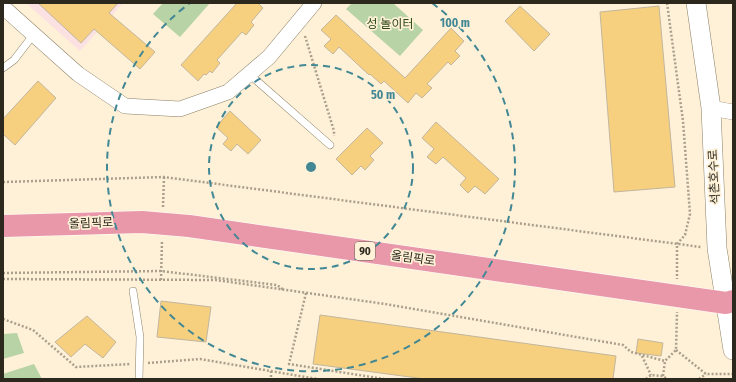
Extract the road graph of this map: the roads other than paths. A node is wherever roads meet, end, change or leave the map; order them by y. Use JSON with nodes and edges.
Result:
{"nodes":[{"id":1,"x":314,"y":3,"type":"edge"},
{"id":2,"x":696,"y":3,"type":"edge"},
{"id":3,"x":3,"y":7,"type":"edge"},
{"id":4,"x":34,"y":34,"type":"junction"},
{"id":5,"x":3,"y":68,"type":"edge"},
{"id":6,"x":249,"y":74,"type":"junction"},
{"id":7,"x":711,"y":108,"type":"junction"},
{"id":8,"x":733,"y":112,"type":"edge"},
{"id":9,"x":330,"y":145,"type":"road end"},
{"id":10,"x":3,"y":226,"type":"edge"},
{"id":11,"x":133,"y":291,"type":"dead end"},
{"id":12,"x":731,"y":304,"type":"edge"},
{"id":13,"x":733,"y":350,"type":"edge"},
{"id":14,"x":140,"y":379,"type":"edge"}],
"edges":[{"from":1,"to":6,"type":"street"},
{"from":2,"to":7,"type":"street","name":"석촌호수로"},
{"from":3,"to":4,"type":"street"},
{"from":4,"to":5,"type":"lane"},
{"from":4,"to":6,"type":"street"},
{"from":6,"to":9,"type":"lane"},
{"from":7,"to":8,"type":"street"},
{"from":7,"to":12,"type":"street","name":"석촌호수로"},
{"from":10,"to":12,"type":"main road","name":"올림픽로","number":"90"},
{"from":11,"to":14,"type":"lane"},
{"from":12,"to":13,"type":"street","name":"석촌호수로"}]}
